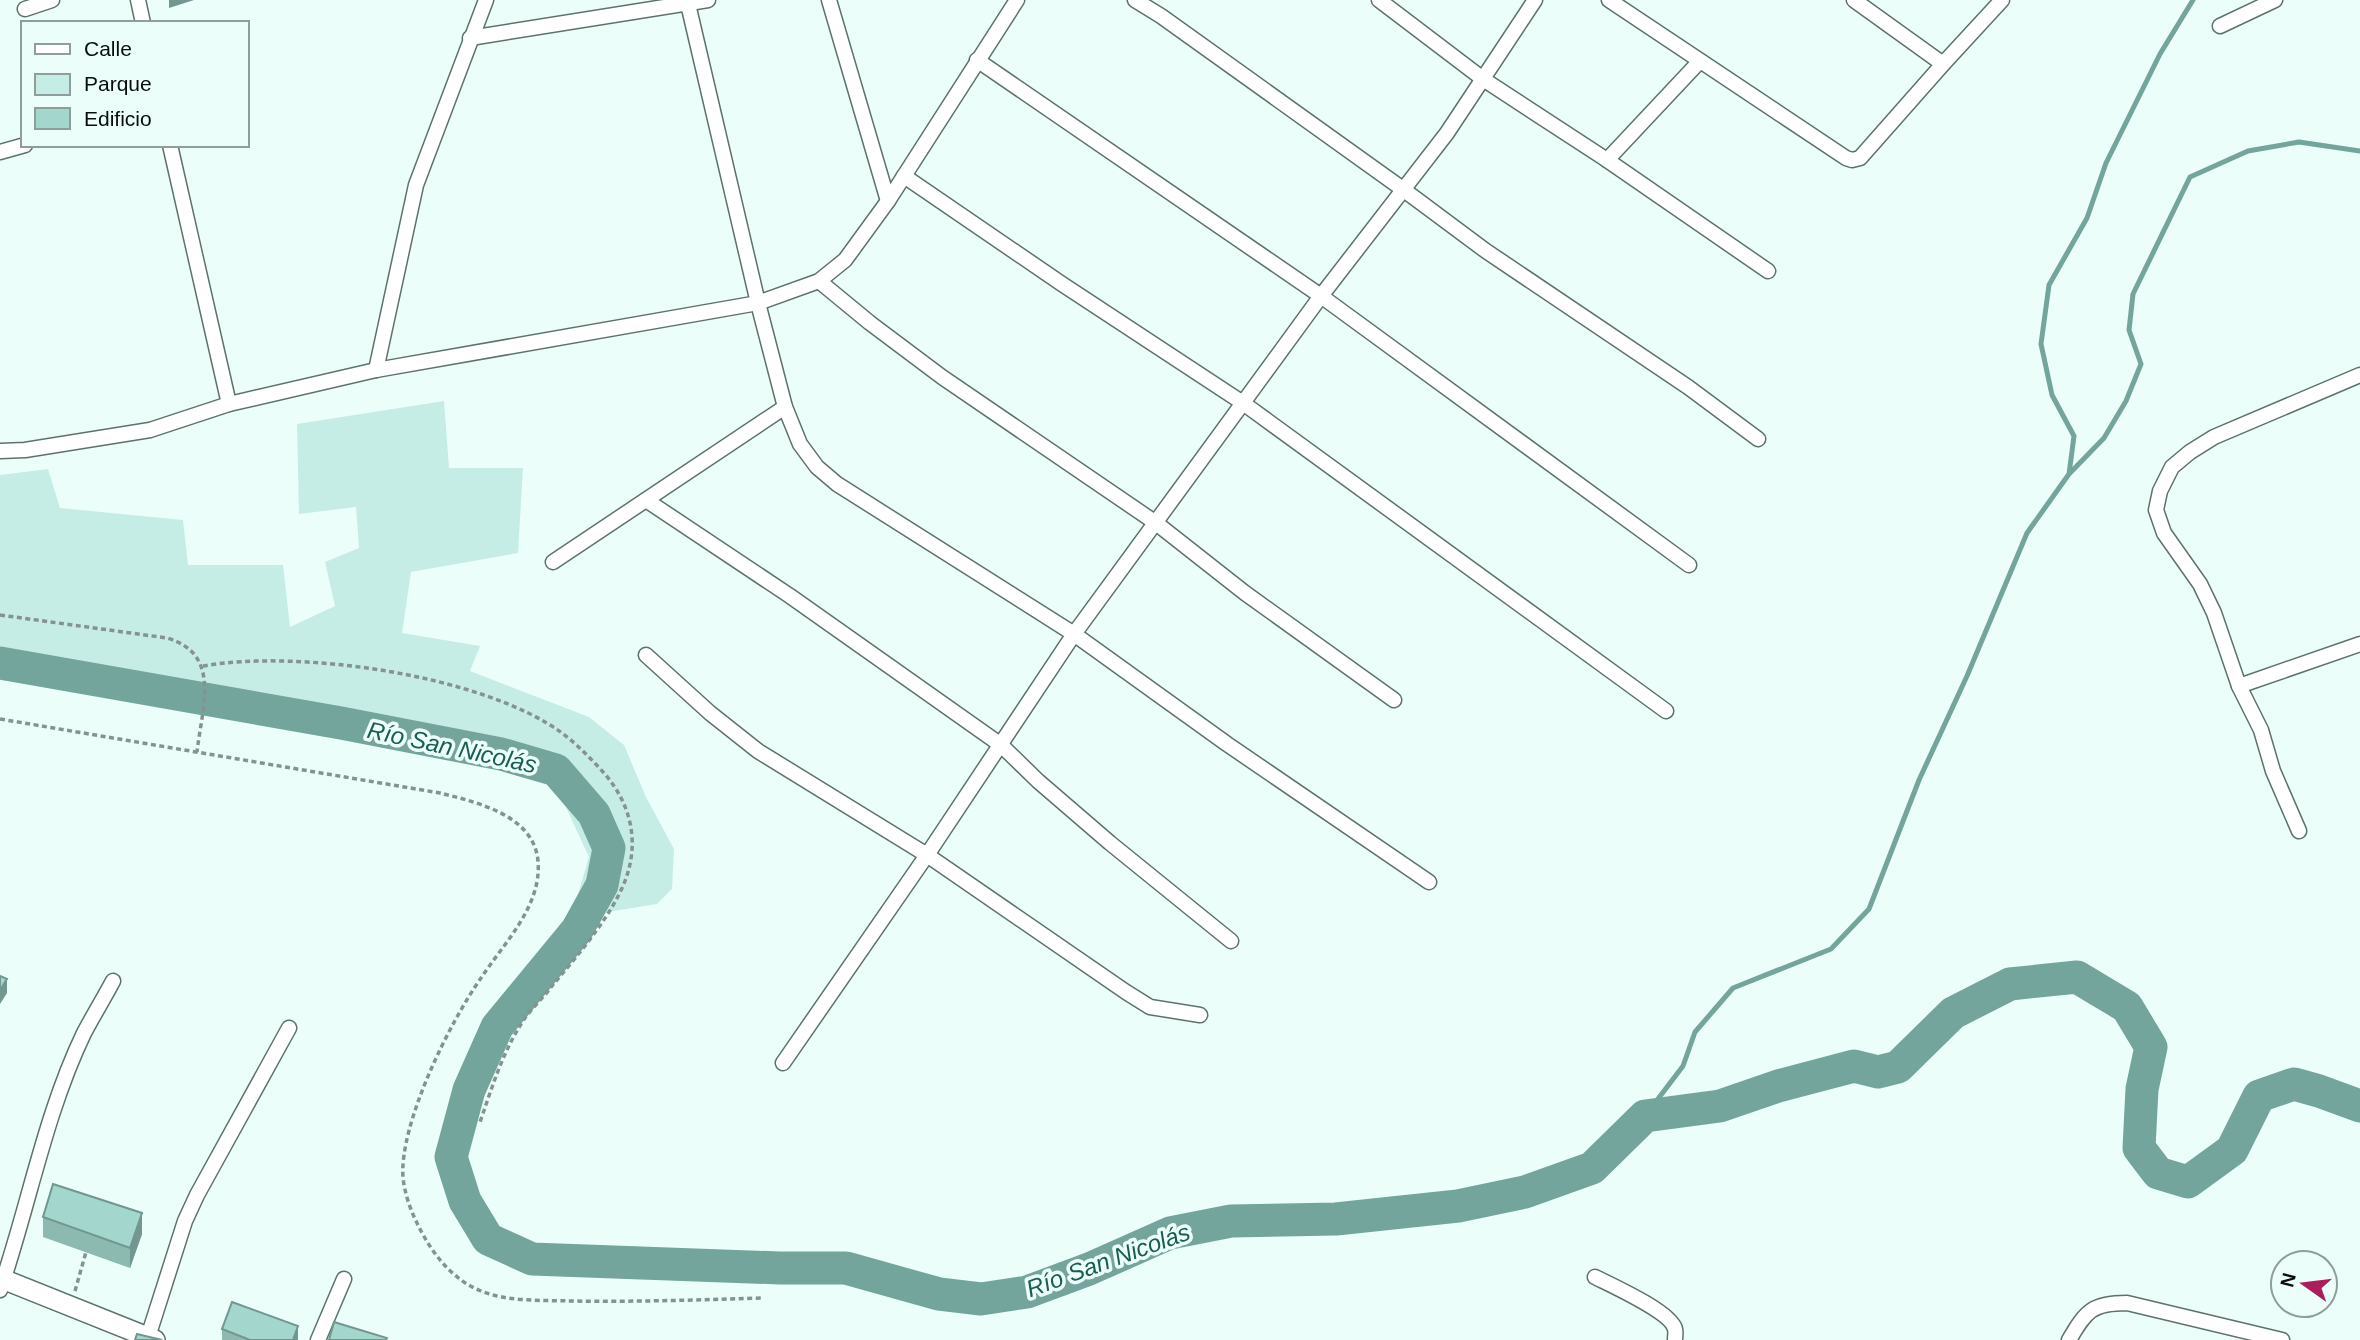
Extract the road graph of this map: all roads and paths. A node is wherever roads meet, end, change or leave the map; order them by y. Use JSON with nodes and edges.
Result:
{"nodes":[{"id":1,"x":52,"y":0,"type":"edge"},
{"id":2,"x":138,"y":0,"type":"edge"},
{"id":3,"x":486,"y":0,"type":"edge"},
{"id":4,"x":708,"y":0,"type":"edge"},
{"id":5,"x":829,"y":0,"type":"edge"},
{"id":6,"x":1017,"y":0,"type":"edge"},
{"id":7,"x":1135,"y":0,"type":"edge"},
{"id":8,"x":1379,"y":0,"type":"edge"},
{"id":9,"x":1535,"y":0,"type":"edge"},
{"id":10,"x":1609,"y":0,"type":"edge"},
{"id":11,"x":1854,"y":0,"type":"edge"},
{"id":12,"x":2002,"y":0,"type":"edge"},
{"id":13,"x":2275,"y":0,"type":"edge"},
{"id":14,"x":688,"y":4,"type":"junction"},
{"id":15,"x":25,"y":9,"type":"dead end"},
{"id":16,"x":143,"y":21,"type":"edge"},
{"id":17,"x":2220,"y":26,"type":"dead end"},
{"id":18,"x":470,"y":38,"type":"junction"},
{"id":19,"x":977,"y":60,"type":"junction"},
{"id":20,"x":1700,"y":61,"type":"junction"},
{"id":21,"x":1942,"y":64,"type":"junction"},
{"id":22,"x":1483,"y":79,"type":"junction"},
{"id":23,"x":21,"y":146,"type":"edge"},
{"id":24,"x":170,"y":147,"type":"edge"},
{"id":25,"x":0,"y":152,"type":"edge"},
{"id":26,"x":1607,"y":160,"type":"junction"},
{"id":27,"x":904,"y":176,"type":"junction"},
{"id":28,"x":1404,"y":190,"type":"junction"},
{"id":29,"x":888,"y":201,"type":"junction"},
{"id":30,"x":1768,"y":271,"type":"dead end"},
{"id":31,"x":819,"y":281,"type":"junction"},
{"id":32,"x":1321,"y":296,"type":"junction"},
{"id":33,"x":758,"y":303,"type":"junction"},
{"id":34,"x":376,"y":370,"type":"junction"},
{"id":35,"x":2360,"y":375,"type":"edge"},
{"id":36,"x":1243,"y":403,"type":"junction"},
{"id":37,"x":229,"y":404,"type":"junction"},
{"id":38,"x":785,"y":407,"type":"junction"},
{"id":39,"x":1758,"y":439,"type":"dead end"},
{"id":40,"x":0,"y":451,"type":"edge"},
{"id":41,"x":646,"y":500,"type":"junction"},
{"id":42,"x":1156,"y":523,"type":"junction"},
{"id":43,"x":553,"y":562,"type":"dead end"},
{"id":44,"x":1689,"y":565,"type":"dead end"},
{"id":45,"x":0,"y":615,"type":"edge"},
{"id":46,"x":1074,"y":634,"type":"junction"},
{"id":47,"x":2360,"y":644,"type":"edge"},
{"id":48,"x":646,"y":656,"type":"dead end"},
{"id":49,"x":203,"y":666,"type":"junction"},
{"id":50,"x":2239,"y":686,"type":"junction"},
{"id":51,"x":1394,"y":700,"type":"dead end"},
{"id":52,"x":1666,"y":711,"type":"dead end"},
{"id":53,"x":0,"y":719,"type":"edge"},
{"id":54,"x":1001,"y":745,"type":"junction"},
{"id":55,"x":197,"y":752,"type":"junction"},
{"id":56,"x":2299,"y":831,"type":"dead end"},
{"id":57,"x":927,"y":855,"type":"junction"},
{"id":58,"x":1429,"y":882,"type":"dead end"},
{"id":59,"x":1231,"y":941,"type":"dead end"},
{"id":60,"x":113,"y":981,"type":"dead end"},
{"id":61,"x":1200,"y":1015,"type":"dead end"},
{"id":62,"x":289,"y":1028,"type":"dead end"},
{"id":63,"x":783,"y":1063,"type":"dead end"},
{"id":64,"x":479,"y":1125,"type":"dead end"},
{"id":65,"x":86,"y":1252,"type":"dead end"},
{"id":66,"x":1595,"y":1277,"type":"dead end"},
{"id":67,"x":344,"y":1279,"type":"dead end"},
{"id":68,"x":1,"y":1283,"type":"edge"},
{"id":69,"x":75,"y":1293,"type":"dead end"},
{"id":70,"x":761,"y":1298,"type":"dead end"},
{"id":71,"x":151,"y":1338,"type":"edge"},
{"id":72,"x":318,"y":1340,"type":"edge"},
{"id":73,"x":1675,"y":1340,"type":"edge"},
{"id":74,"x":2068,"y":1340,"type":"edge"},
{"id":75,"x":2282,"y":1340,"type":"edge"}],
"edges":[{"from":1,"to":15,"type":"street"},
{"from":2,"to":16,"type":"street"},
{"from":3,"to":18,"type":"street"},
{"from":4,"to":14,"type":"street"},
{"from":5,"to":29,"type":"street"},
{"from":6,"to":19,"type":"street"},
{"from":7,"to":28,"type":"street"},
{"from":8,"to":22,"type":"street"},
{"from":9,"to":22,"type":"street"},
{"from":10,"to":20,"type":"street"},
{"from":11,"to":21,"type":"street"},
{"from":12,"to":21,"type":"street"},
{"from":13,"to":17,"type":"street"},
{"from":14,"to":18,"type":"street"},
{"from":14,"to":33,"type":"street"},
{"from":18,"to":34,"type":"street"},
{"from":19,"to":27,"type":"street"},
{"from":19,"to":32,"type":"street"},
{"from":20,"to":21,"type":"street"},
{"from":20,"to":26,"type":"street"},
{"from":22,"to":26,"type":"street"},
{"from":22,"to":28,"type":"street"},
{"from":23,"to":25,"type":"street"},
{"from":24,"to":37,"type":"street"},
{"from":26,"to":30,"type":"street"},
{"from":27,"to":29,"type":"street"},
{"from":27,"to":36,"type":"street"},
{"from":28,"to":32,"type":"street"},
{"from":28,"to":39,"type":"street"},
{"from":29,"to":31,"type":"street"},
{"from":31,"to":33,"type":"street"},
{"from":31,"to":42,"type":"street"},
{"from":32,"to":36,"type":"street"},
{"from":32,"to":44,"type":"street"},
{"from":33,"to":34,"type":"street"},
{"from":33,"to":38,"type":"street"},
{"from":34,"to":37,"type":"street"},
{"from":35,"to":50,"type":"street"},
{"from":36,"to":42,"type":"street"},
{"from":36,"to":52,"type":"street"},
{"from":37,"to":40,"type":"street"},
{"from":38,"to":41,"type":"street"},
{"from":38,"to":46,"type":"street"},
{"from":41,"to":43,"type":"street"},
{"from":41,"to":54,"type":"street"},
{"from":42,"to":46,"type":"street"},
{"from":42,"to":51,"type":"street"},
{"from":45,"to":49,"type":"path"},
{"from":46,"to":54,"type":"street"},
{"from":46,"to":58,"type":"street"},
{"from":47,"to":50,"type":"street"},
{"from":48,"to":57,"type":"street"},
{"from":49,"to":55,"type":"path"},
{"from":49,"to":64,"type":"path"},
{"from":50,"to":56,"type":"street"},
{"from":53,"to":55,"type":"path"},
{"from":54,"to":57,"type":"street"},
{"from":54,"to":59,"type":"street"},
{"from":55,"to":70,"type":"path"},
{"from":57,"to":61,"type":"street"},
{"from":57,"to":63,"type":"street"},
{"from":60,"to":68,"type":"street"},
{"from":62,"to":71,"type":"street"},
{"from":65,"to":69,"type":"path"},
{"from":66,"to":73,"type":"street"},
{"from":67,"to":72,"type":"street"},
{"from":68,"to":71,"type":"street"},
{"from":74,"to":75,"type":"street"}]}
